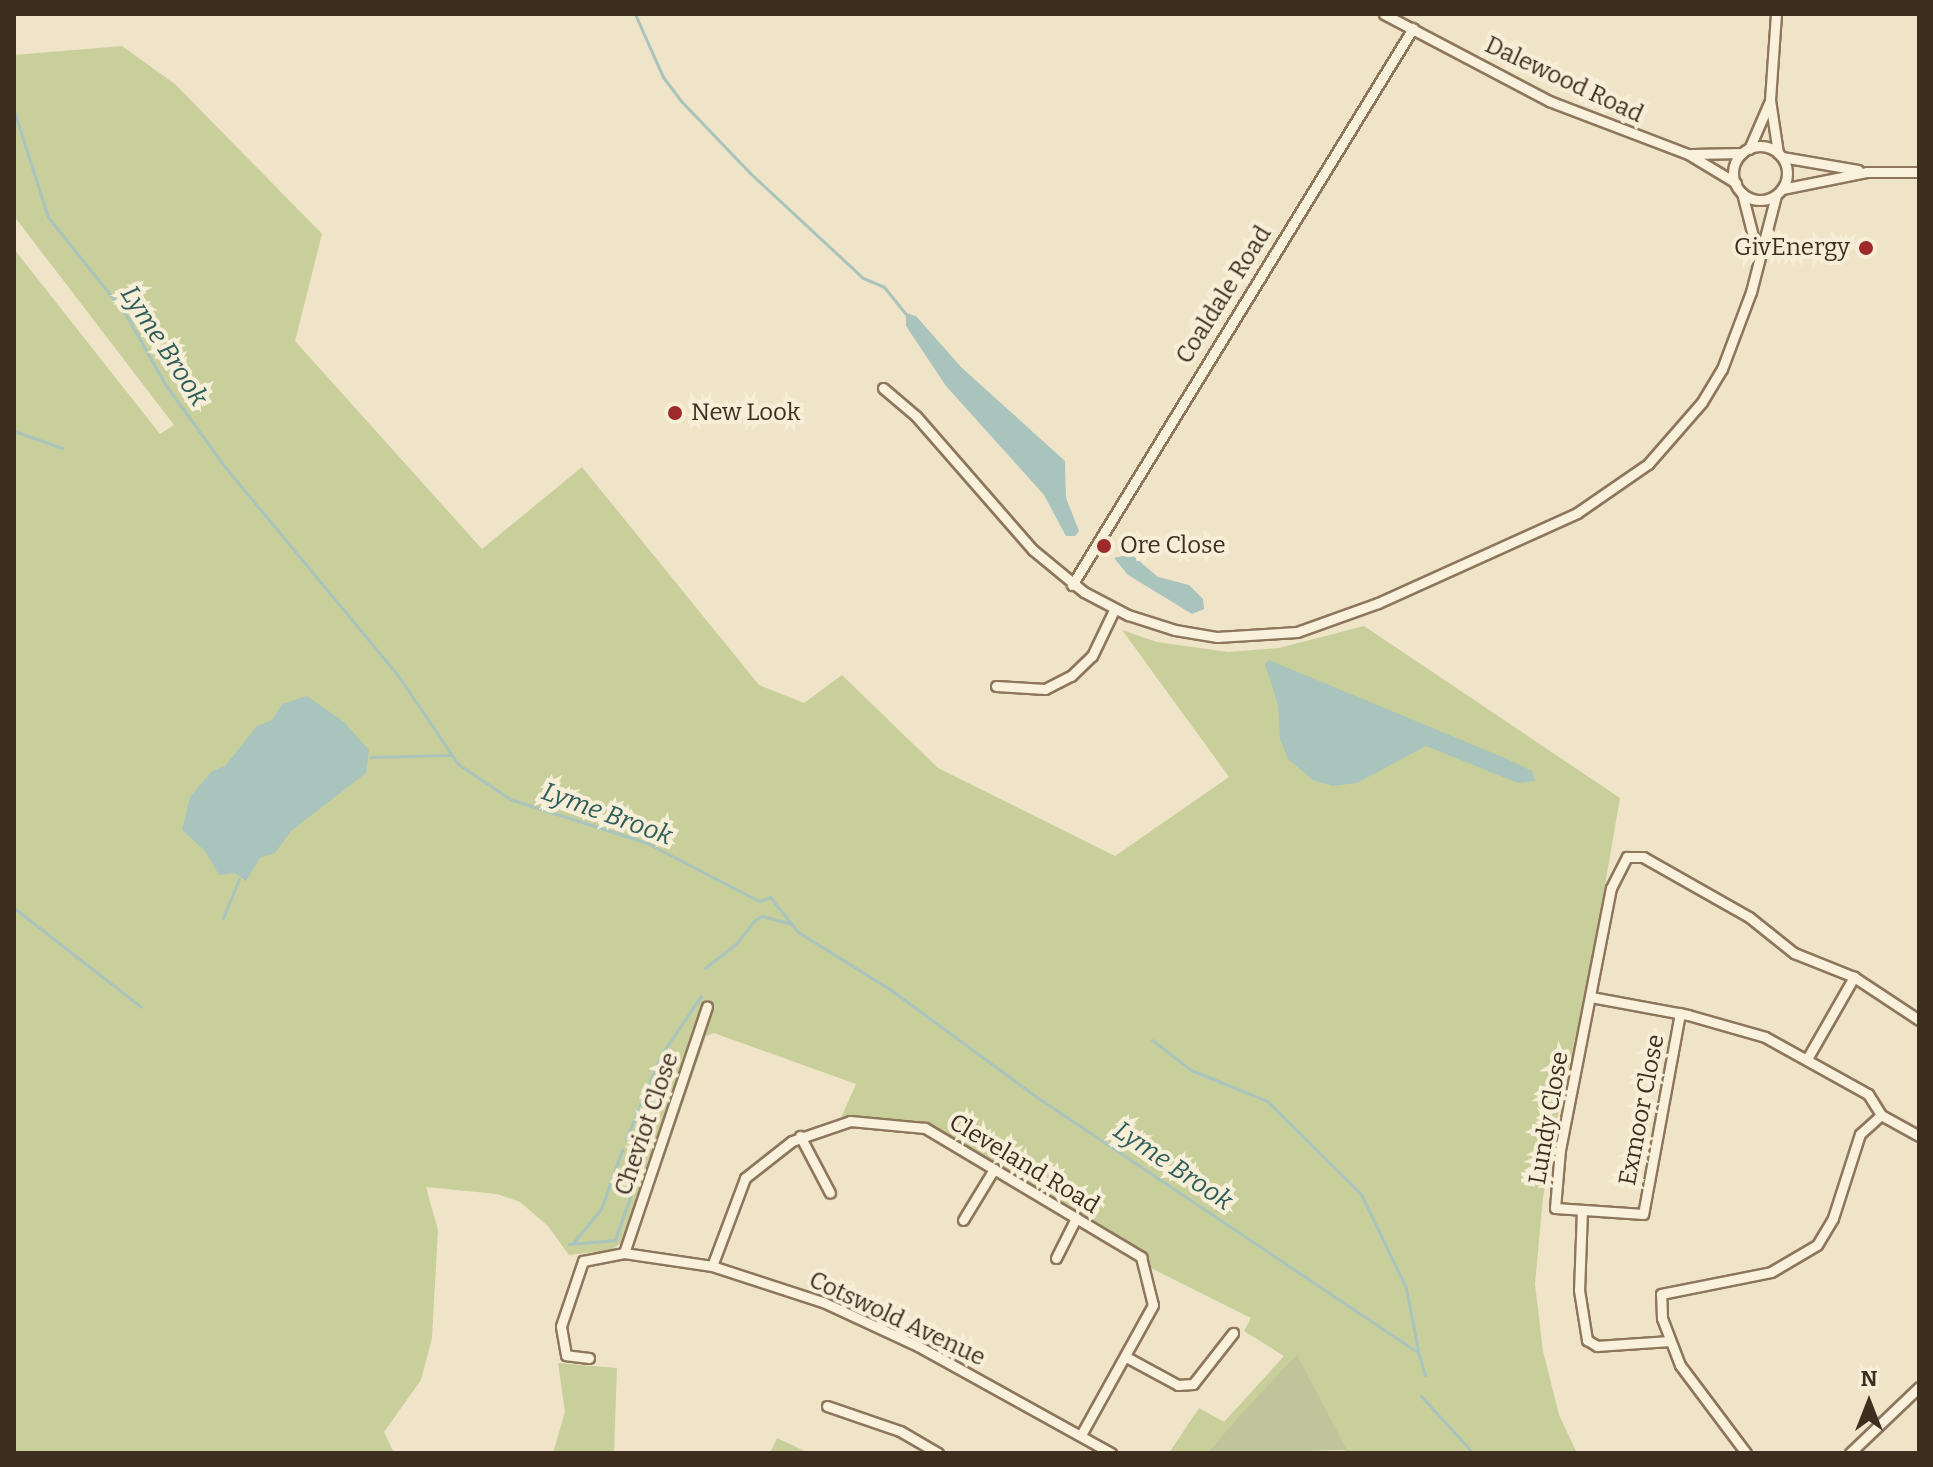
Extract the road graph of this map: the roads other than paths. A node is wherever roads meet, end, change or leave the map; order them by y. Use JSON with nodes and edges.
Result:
{"nodes":[{"id":1,"x":1384,"y":14,"type":"edge"},
{"id":2,"x":1776,"y":14,"type":"edge"},
{"id":3,"x":1413,"y":28,"type":"junction"},
{"id":4,"x":1770,"y":100,"type":"junction"},
{"id":5,"x":1745,"y":151,"type":"junction"},
{"id":6,"x":1688,"y":154,"type":"junction"},
{"id":7,"x":1780,"y":155,"type":"junction"},
{"id":8,"x":1867,"y":172,"type":"junction"},
{"id":9,"x":1919,"y":172,"type":"edge"},
{"id":10,"x":1738,"y":186,"type":"junction"},
{"id":11,"x":1779,"y":192,"type":"junction"},
{"id":12,"x":1759,"y":259,"type":"junction"},
{"id":13,"x":883,"y":388,"type":"dead end"},
{"id":14,"x":1072,"y":585,"type":"junction"},
{"id":15,"x":1114,"y":610,"type":"junction"},
{"id":16,"x":996,"y":686,"type":"dead end"},
{"id":17,"x":1854,"y":977,"type":"junction"},
{"id":18,"x":1591,"y":997,"type":"junction"},
{"id":19,"x":707,"y":1007,"type":"dead end"},
{"id":20,"x":1680,"y":1013,"type":"junction"},
{"id":21,"x":1919,"y":1020,"type":"edge"},
{"id":22,"x":1807,"y":1059,"type":"junction"},
{"id":23,"x":1881,"y":1115,"type":"junction"},
{"id":24,"x":800,"y":1136,"type":"junction"},
{"id":25,"x":1919,"y":1136,"type":"edge"},
{"id":26,"x":994,"y":1169,"type":"junction"},
{"id":27,"x":830,"y":1193,"type":"dead end"},
{"id":28,"x":1582,"y":1210,"type":"junction"},
{"id":29,"x":1643,"y":1214,"type":"joint"},
{"id":30,"x":1076,"y":1218,"type":"junction"},
{"id":31,"x":963,"y":1220,"type":"dead end"},
{"id":32,"x":624,"y":1253,"type":"junction"},
{"id":33,"x":1056,"y":1258,"type":"dead end"},
{"id":34,"x":712,"y":1266,"type":"junction"},
{"id":35,"x":1233,"y":1333,"type":"dead end"},
{"id":36,"x":1669,"y":1341,"type":"junction"},
{"id":37,"x":589,"y":1358,"type":"dead end"},
{"id":38,"x":1128,"y":1358,"type":"junction"},
{"id":39,"x":1919,"y":1387,"type":"edge"},
{"id":40,"x":827,"y":1406,"type":"dead end"},
{"id":41,"x":1081,"y":1435,"type":"junction"},
{"id":42,"x":938,"y":1453,"type":"edge"},
{"id":43,"x":1111,"y":1453,"type":"edge"},
{"id":44,"x":1746,"y":1453,"type":"edge"},
{"id":45,"x":1850,"y":1453,"type":"edge"}],
"edges":[{"from":1,"to":3,"type":"street","name":"Dalewood Road"},
{"from":2,"to":4,"type":"street"},
{"from":3,"to":6,"type":"street","name":"Dalewood Road"},
{"from":3,"to":14,"type":"street","name":"Coaldale Road"},
{"from":4,"to":5,"type":"street"},
{"from":4,"to":7,"type":"street"},
{"from":5,"to":6,"type":"street","name":"Dalewood Road"},
{"from":5,"to":7,"type":"street"},
{"from":5,"to":10,"type":"street"},
{"from":6,"to":10,"type":"street","name":"Dalewood Road"},
{"from":7,"to":8,"type":"street"},
{"from":7,"to":11,"type":"street"},
{"from":8,"to":9,"type":"street"},
{"from":8,"to":11,"type":"street"},
{"from":10,"to":11,"type":"street"},
{"from":10,"to":12,"type":"street"},
{"from":11,"to":12,"type":"street"},
{"from":12,"to":15,"type":"street"},
{"from":13,"to":14,"type":"street"},
{"from":14,"to":15,"type":"street"},
{"from":15,"to":16,"type":"street"},
{"from":17,"to":18,"type":"street"},
{"from":17,"to":21,"type":"street"},
{"from":17,"to":22,"type":"street"},
{"from":18,"to":20,"type":"street"},
{"from":18,"to":28,"type":"street","name":"Lundy Close"},
{"from":19,"to":32,"type":"street","name":"Cheviot Close"},
{"from":20,"to":22,"type":"street"},
{"from":20,"to":29,"type":"street","name":"Exmoor Close"},
{"from":22,"to":23,"type":"street"},
{"from":23,"to":25,"type":"street"},
{"from":23,"to":36,"type":"street"},
{"from":24,"to":26,"type":"street","name":"Cleveland Road"},
{"from":24,"to":27,"type":"street"},
{"from":24,"to":34,"type":"street","name":"Cleveland Road"},
{"from":26,"to":30,"type":"street","name":"Cleveland Road"},
{"from":26,"to":31,"type":"street"},
{"from":28,"to":29,"type":"street","name":"Lundy Close"},
{"from":28,"to":36,"type":"street"},
{"from":30,"to":33,"type":"street"},
{"from":30,"to":38,"type":"street","name":"Cleveland Road"},
{"from":32,"to":34,"type":"street","name":"Cotswold Avenue"},
{"from":32,"to":37,"type":"street","name":"Cotswold Avenue"},
{"from":34,"to":41,"type":"street","name":"Cotswold Avenue"},
{"from":35,"to":38,"type":"street"},
{"from":36,"to":44,"type":"street"},
{"from":38,"to":41,"type":"street","name":"Cleveland Road"},
{"from":39,"to":45,"type":"street"},
{"from":40,"to":42,"type":"street"},
{"from":41,"to":43,"type":"street","name":"Cotswold Avenue"}]}
